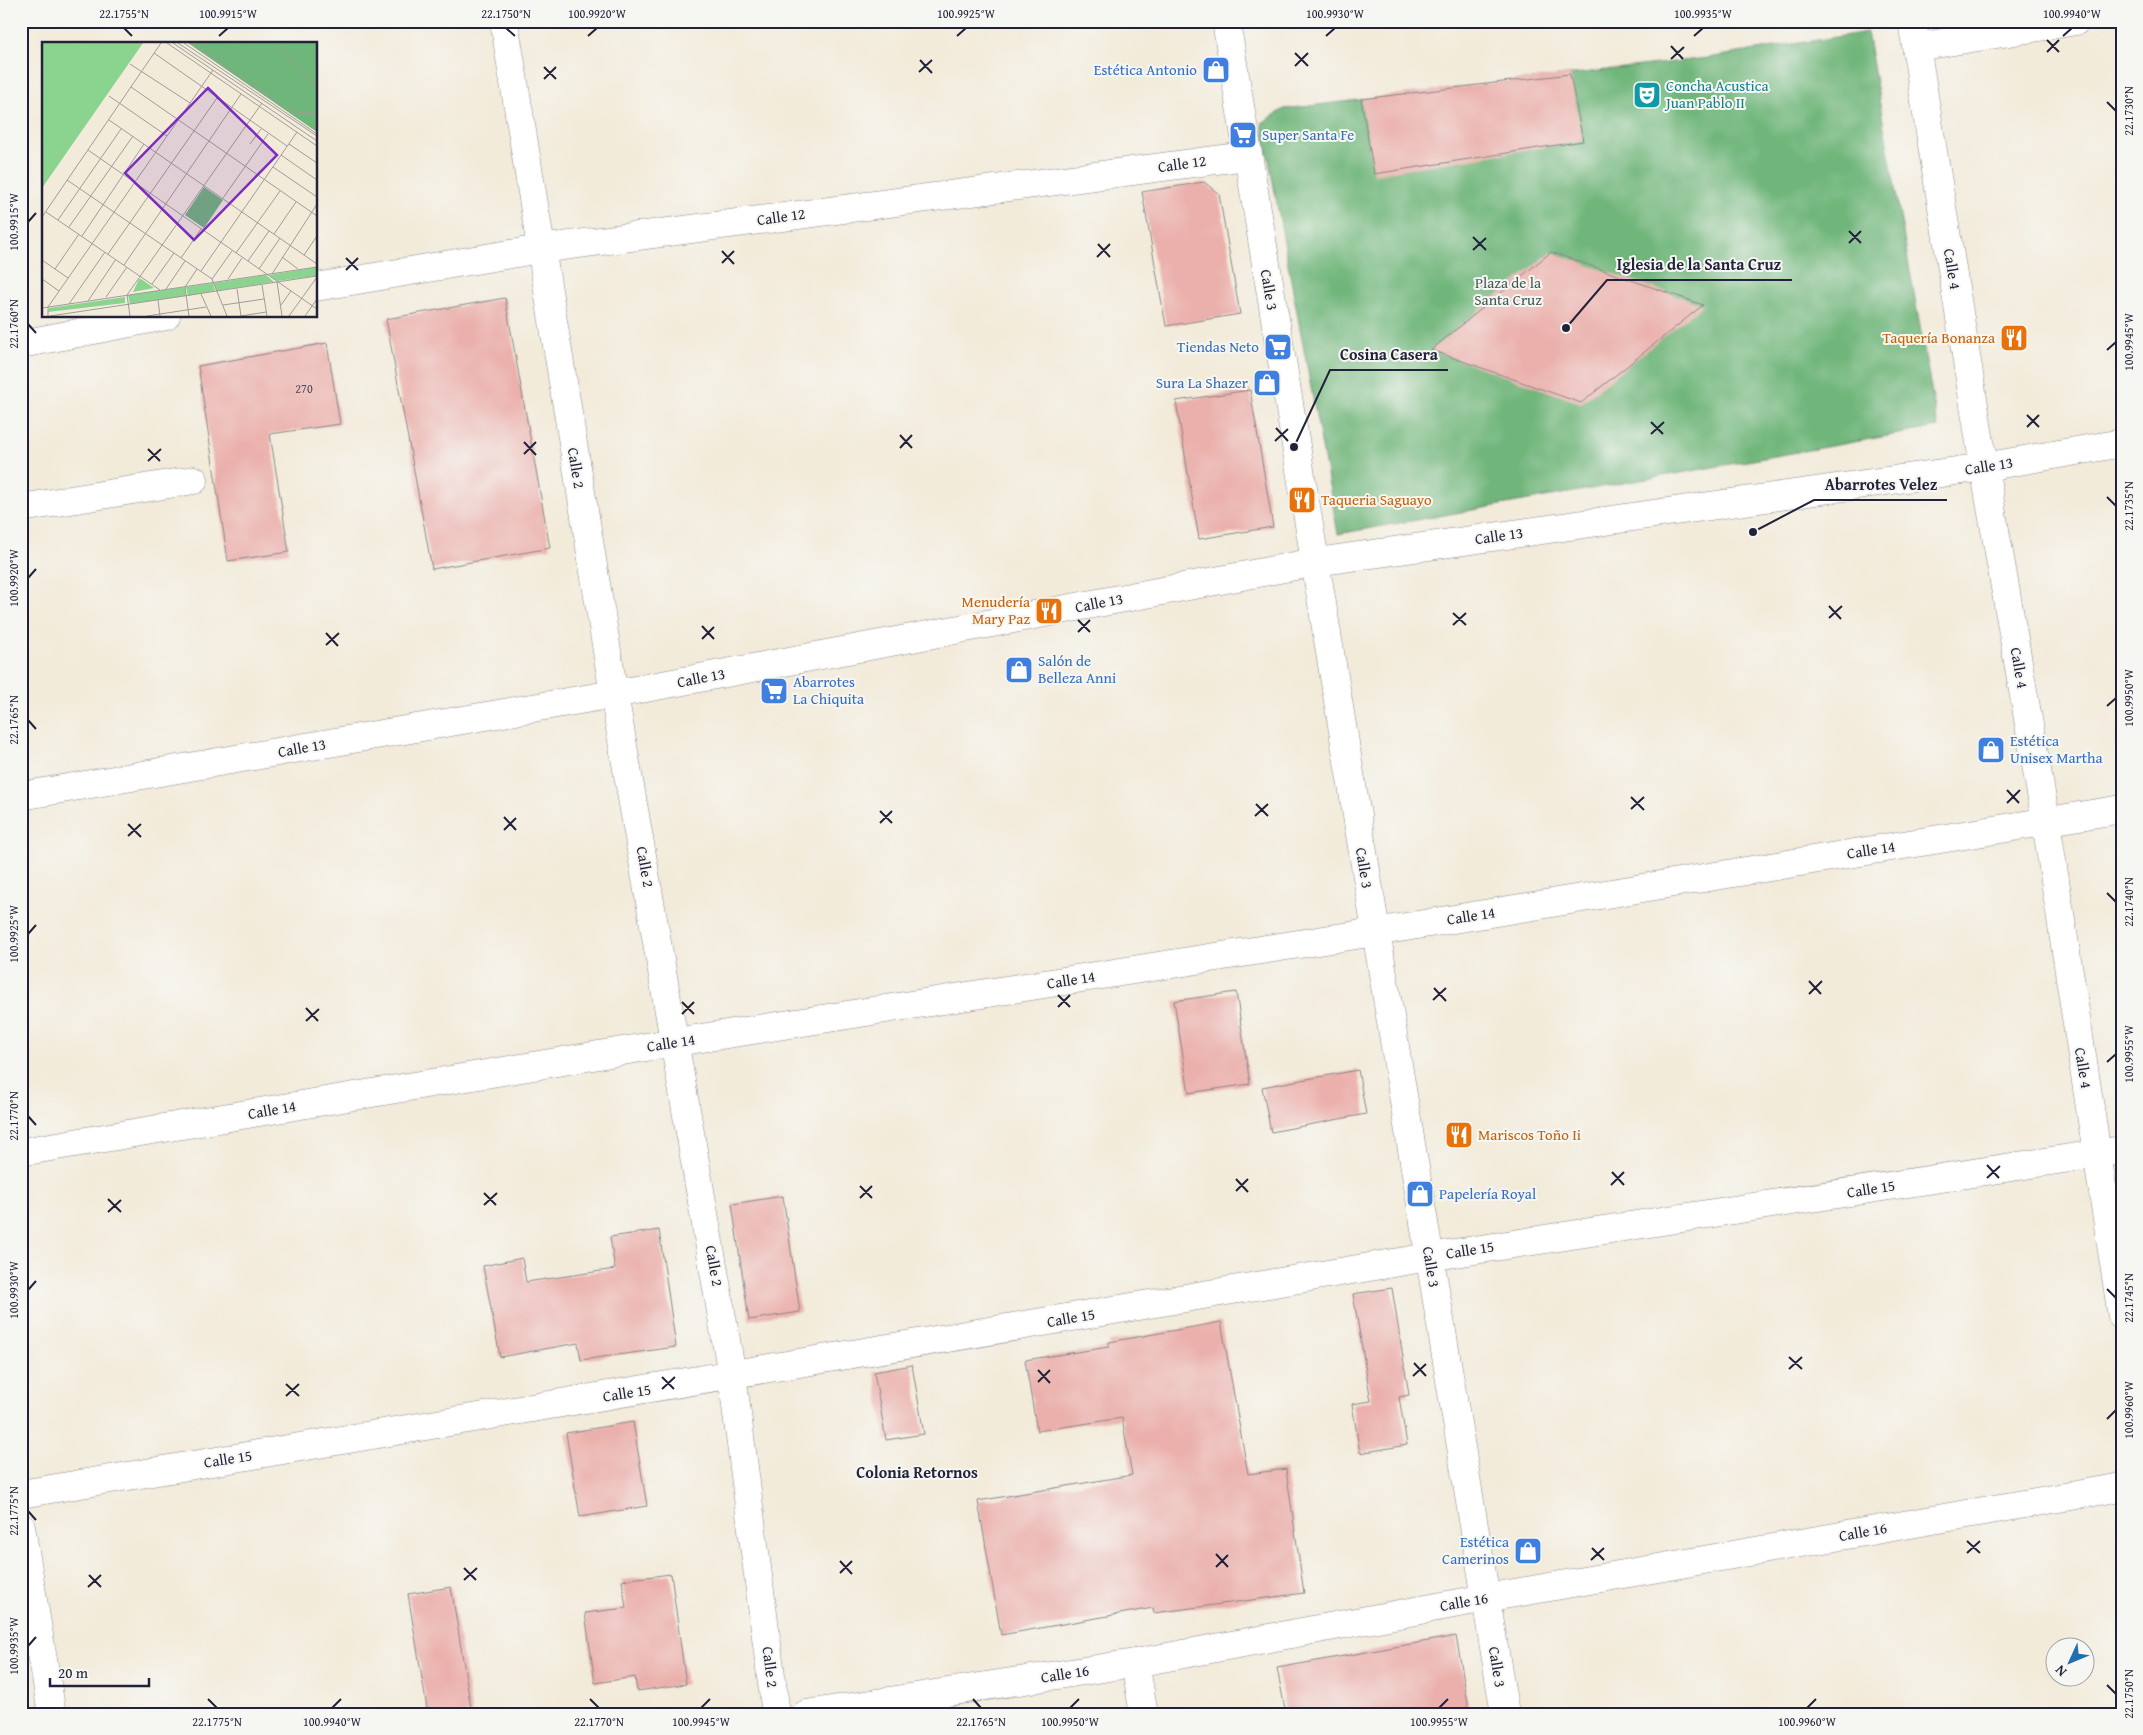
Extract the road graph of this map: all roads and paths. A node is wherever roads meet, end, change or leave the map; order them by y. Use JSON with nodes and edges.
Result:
{"nodes":[{"id":1,"x":504,"y":21,"type":"edge"},
{"id":2,"x":1226,"y":21,"type":"edge"},
{"id":3,"x":2076,"y":21,"type":"edge"},
{"id":4,"x":1915,"y":34,"type":"edge"},
{"id":5,"x":1246,"y":156,"type":"junction"},
{"id":6,"x":540,"y":249,"type":"junction"},
{"id":7,"x":318,"y":287,"type":"edge"},
{"id":8,"x":156,"y":318,"type":"edge"},
{"id":9,"x":21,"y":344,"type":"edge"},
{"id":10,"x":2122,"y":443,"type":"edge"},
{"id":11,"x":1984,"y":467,"type":"junction"},
{"id":12,"x":194,"y":480,"type":"dead end"},
{"id":13,"x":21,"y":508,"type":"edge"},
{"id":14,"x":1316,"y":562,"type":"junction"},
{"id":15,"x":614,"y":694,"type":"junction"},
{"id":16,"x":21,"y":796,"type":"edge"},
{"id":17,"x":2122,"y":809,"type":"edge"},
{"id":18,"x":2046,"y":822,"type":"junction"},
{"id":19,"x":1375,"y":932,"type":"junction"},
{"id":20,"x":676,"y":1042,"type":"junction"},
{"id":21,"x":21,"y":1152,"type":"edge"},
{"id":22,"x":2109,"y":1153,"type":"edge"},
{"id":23,"x":1429,"y":1257,"type":"junction"},
{"id":24,"x":2122,"y":1316,"type":"edge"},
{"id":25,"x":732,"y":1375,"type":"junction"},
{"id":26,"x":2122,"y":1487,"type":"edge"},
{"id":27,"x":21,"y":1494,"type":"edge"},
{"id":28,"x":21,"y":1527,"type":"edge"},
{"id":29,"x":1486,"y":1598,"type":"junction"},
{"id":30,"x":1135,"y":1663,"type":"junction"},
{"id":31,"x":52,"y":1714,"type":"edge"},
{"id":32,"x":776,"y":1714,"type":"edge"},
{"id":33,"x":806,"y":1714,"type":"edge"},
{"id":34,"x":1144,"y":1714,"type":"edge"},
{"id":35,"x":1505,"y":1714,"type":"edge"}],
"edges":[{"from":1,"to":6,"type":"street","name":"Calle 2"},
{"from":2,"to":5,"type":"street","name":"Calle 3"},
{"from":3,"to":4,"type":"street"},
{"from":4,"to":11,"type":"street","name":"Calle 4"},
{"from":5,"to":6,"type":"street","name":"Calle 12"},
{"from":5,"to":14,"type":"street","name":"Calle 3"},
{"from":6,"to":7,"type":"street","name":"Calle 12"},
{"from":6,"to":15,"type":"street","name":"Calle 2"},
{"from":8,"to":9,"type":"street"},
{"from":10,"to":11,"type":"street","name":"Calle 13"},
{"from":11,"to":14,"type":"street","name":"Calle 13"},
{"from":11,"to":18,"type":"street","name":"Calle 4"},
{"from":12,"to":13,"type":"street"},
{"from":14,"to":15,"type":"street","name":"Calle 13"},
{"from":14,"to":19,"type":"street","name":"Calle 3"},
{"from":15,"to":16,"type":"street","name":"Calle 13"},
{"from":15,"to":20,"type":"street","name":"Calle 2"},
{"from":17,"to":18,"type":"street","name":"Calle 14"},
{"from":18,"to":19,"type":"street","name":"Calle 14"},
{"from":18,"to":22,"type":"street","name":"Calle 4"},
{"from":19,"to":20,"type":"street","name":"Calle 14"},
{"from":19,"to":23,"type":"street","name":"Calle 3"},
{"from":20,"to":21,"type":"street","name":"Calle 14"},
{"from":20,"to":25,"type":"street","name":"Calle 2"},
{"from":22,"to":23,"type":"street","name":"Calle 15"},
{"from":22,"to":24,"type":"street","name":"Calle 4"},
{"from":23,"to":25,"type":"street","name":"Calle 15"},
{"from":23,"to":29,"type":"street","name":"Calle 3"},
{"from":25,"to":27,"type":"street","name":"Calle 15"},
{"from":25,"to":32,"type":"street","name":"Calle 2"},
{"from":26,"to":29,"type":"street","name":"Calle 16"},
{"from":28,"to":31,"type":"street"},
{"from":29,"to":30,"type":"street","name":"Calle 16"},
{"from":29,"to":35,"type":"street","name":"Calle 3"},
{"from":30,"to":33,"type":"street","name":"Calle 16"},
{"from":30,"to":34,"type":"street"}]}
